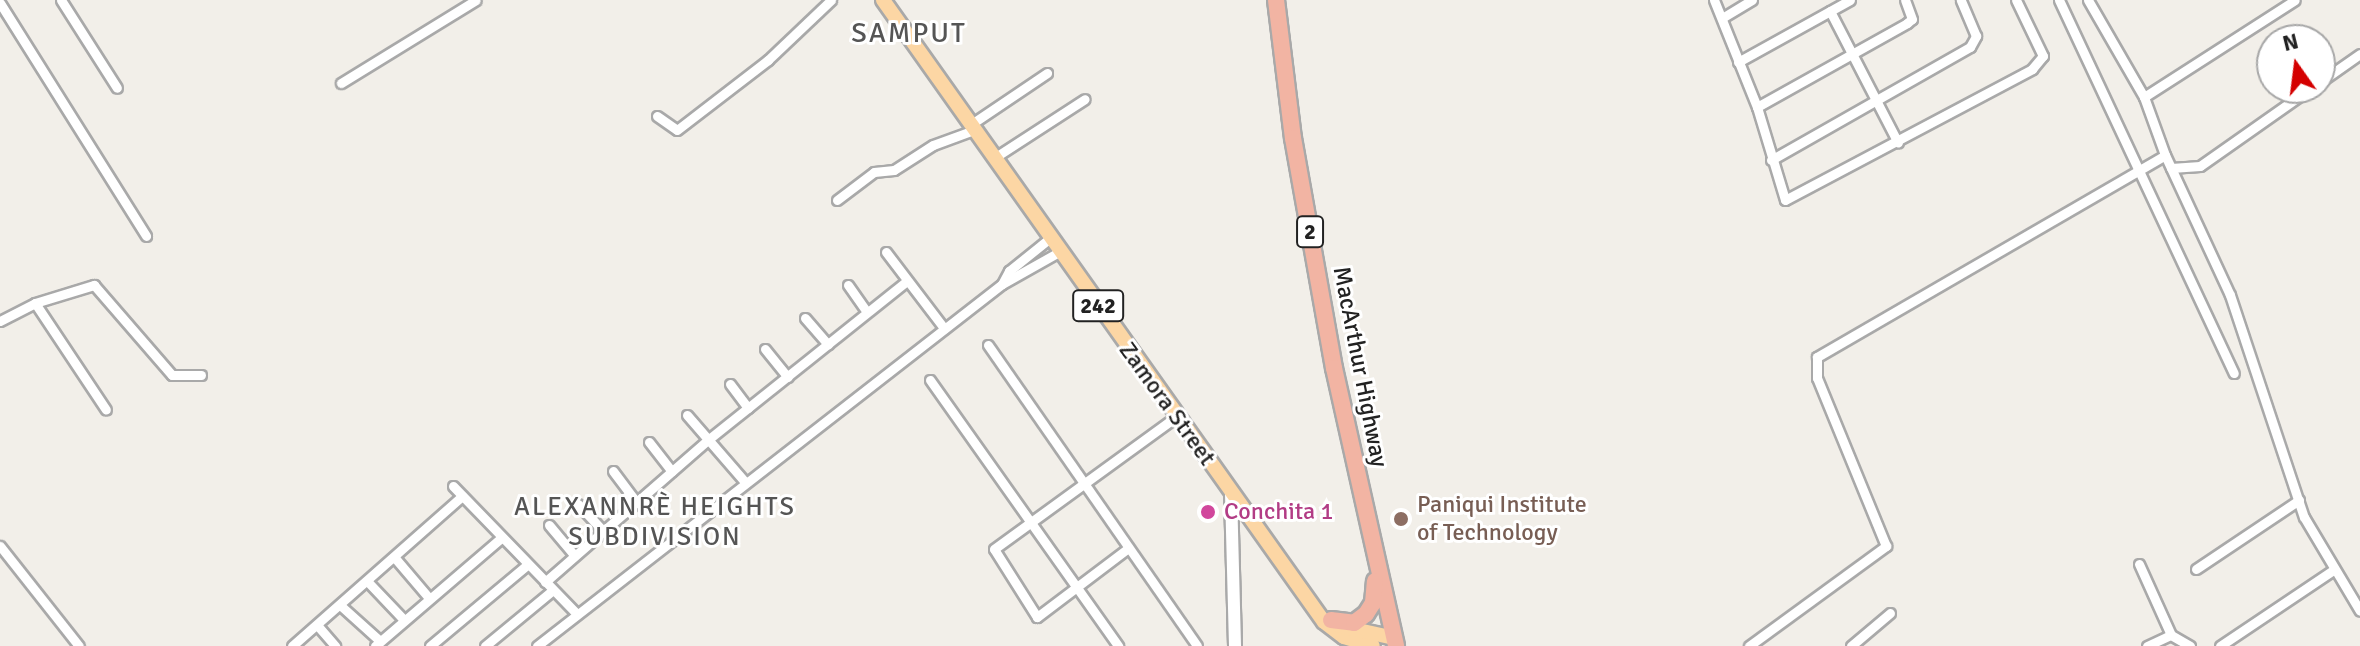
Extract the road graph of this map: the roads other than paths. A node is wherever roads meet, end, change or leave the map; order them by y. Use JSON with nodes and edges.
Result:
{"nodes":[{"id":1,"x":61,"y":0,"type":"edge"},
{"id":2,"x":476,"y":0,"type":"edge"},
{"id":3,"x":831,"y":0,"type":"edge"},
{"id":4,"x":883,"y":0,"type":"edge"},
{"id":5,"x":1276,"y":0,"type":"edge"},
{"id":6,"x":1714,"y":0,"type":"edge"},
{"id":7,"x":1752,"y":0,"type":"edge"},
{"id":8,"x":1850,"y":0,"type":"edge"},
{"id":9,"x":1905,"y":0,"type":"edge"},
{"id":10,"x":1961,"y":0,"type":"edge"},
{"id":11,"x":2016,"y":0,"type":"edge"},
{"id":12,"x":2059,"y":0,"type":"edge"},
{"id":13,"x":2088,"y":0,"type":"edge"},
{"id":14,"x":2295,"y":0,"type":"edge"},
{"id":15,"x":0,"y":3,"type":"edge"},
{"id":16,"x":1830,"y":11,"type":"junction"},
{"id":17,"x":1722,"y":18,"type":"junction"},
{"id":18,"x":1854,"y":54,"type":"junction"},
{"id":19,"x":2360,"y":54,"type":"edge"},
{"id":20,"x":1738,"y":62,"type":"junction"},
{"id":21,"x":2336,"y":71,"type":"edge"},
{"id":22,"x":1047,"y":73,"type":"dead end"},
{"id":23,"x":341,"y":83,"type":"dead end"},
{"id":24,"x":117,"y":88,"type":"dead end"},
{"id":25,"x":2144,"y":97,"type":"junction"},
{"id":26,"x":1085,"y":99,"type":"dead end"},
{"id":27,"x":1877,"y":99,"type":"junction"},
{"id":28,"x":2288,"y":104,"type":"edge"},
{"id":29,"x":1757,"y":107,"type":"junction"},
{"id":30,"x":657,"y":116,"type":"dead end"},
{"id":31,"x":972,"y":128,"type":"junction"},
{"id":32,"x":1898,"y":143,"type":"junction"},
{"id":33,"x":2165,"y":155,"type":"junction"},
{"id":34,"x":994,"y":158,"type":"junction"},
{"id":35,"x":1771,"y":160,"type":"junction"},
{"id":36,"x":2171,"y":168,"type":"junction"},
{"id":37,"x":2140,"y":170,"type":"junction"},
{"id":38,"x":837,"y":200,"type":"dead end"},
{"id":39,"x":146,"y":236,"type":"dead end"},
{"id":40,"x":1050,"y":238,"type":"junction"},
{"id":41,"x":1034,"y":251,"type":"junction"},
{"id":42,"x":886,"y":252,"type":"dead end"},
{"id":43,"x":1059,"y":252,"type":"junction"},
{"id":44,"x":1043,"y":262,"type":"junction"},
{"id":45,"x":907,"y":281,"type":"junction"},
{"id":46,"x":1002,"y":284,"type":"junction"},
{"id":47,"x":848,"y":285,"type":"dead end"},
{"id":48,"x":35,"y":303,"type":"junction"},
{"id":49,"x":867,"y":312,"type":"junction"},
{"id":50,"x":805,"y":318,"type":"dead end"},
{"id":51,"x":0,"y":321,"type":"edge"},
{"id":52,"x":944,"y":328,"type":"junction"},
{"id":53,"x":828,"y":344,"type":"junction"},
{"id":54,"x":988,"y":345,"type":"dead end"},
{"id":55,"x":765,"y":349,"type":"dead end"},
{"id":56,"x":2234,"y":373,"type":"dead end"},
{"id":57,"x":201,"y":375,"type":"dead end"},
{"id":58,"x":788,"y":377,"type":"junction"},
{"id":59,"x":930,"y":380,"type":"dead end"},
{"id":60,"x":730,"y":384,"type":"dead end"},
{"id":61,"x":748,"y":408,"type":"junction"},
{"id":62,"x":106,"y":410,"type":"dead end"},
{"id":63,"x":687,"y":415,"type":"dead end"},
{"id":64,"x":1176,"y":417,"type":"junction"},
{"id":65,"x":709,"y":439,"type":"junction"},
{"id":66,"x":649,"y":442,"type":"dead end"},
{"id":67,"x":613,"y":471,"type":"dead end"},
{"id":68,"x":672,"y":471,"type":"junction"},
{"id":69,"x":745,"y":482,"type":"junction"},
{"id":70,"x":1083,"y":484,"type":"junction"},
{"id":71,"x":453,"y":486,"type":"dead end"},
{"id":72,"x":1231,"y":493,"type":"junction"},
{"id":73,"x":462,"y":496,"type":"junction"},
{"id":74,"x":2299,"y":500,"type":"junction"},
{"id":75,"x":636,"y":501,"type":"junction"},
{"id":76,"x":578,"y":504,"type":"dead end"},
{"id":77,"x":1030,"y":522,"type":"junction"},
{"id":78,"x":549,"y":525,"type":"dead end"},
{"id":79,"x":602,"y":530,"type":"junction"},
{"id":80,"x":501,"y":538,"type":"junction"},
{"id":81,"x":0,"y":546,"type":"edge"},
{"id":82,"x":1127,"y":549,"type":"junction"},
{"id":83,"x":1374,"y":551,"type":"junction"},
{"id":84,"x":574,"y":555,"type":"junction"},
{"id":85,"x":395,"y":558,"type":"junction"},
{"id":86,"x":2139,"y":564,"type":"dead end"},
{"id":87,"x":527,"y":565,"type":"junction"},
{"id":88,"x":2196,"y":569,"type":"dead end"},
{"id":89,"x":2333,"y":570,"type":"junction"},
{"id":90,"x":368,"y":582,"type":"junction"},
{"id":91,"x":545,"y":582,"type":"junction"},
{"id":92,"x":1078,"y":589,"type":"junction"},
{"id":93,"x":553,"y":590,"type":"junction"},
{"id":94,"x":429,"y":598,"type":"junction"},
{"id":95,"x":340,"y":605,"type":"junction"},
{"id":96,"x":2360,"y":611,"type":"edge"},
{"id":97,"x":1890,"y":613,"type":"dead end"},
{"id":98,"x":577,"y":614,"type":"junction"},
{"id":99,"x":404,"y":620,"type":"junction"},
{"id":100,"x":1330,"y":624,"type":"junction"},
{"id":101,"x":317,"y":625,"type":"junction"},
{"id":102,"x":2171,"y":635,"type":"junction"},
{"id":103,"x":552,"y":642,"type":"edge"},
{"id":104,"x":1395,"y":642,"type":"edge"},
{"id":105,"x":378,"y":644,"type":"edge"},
{"id":106,"x":79,"y":646,"type":"edge"},
{"id":107,"x":292,"y":646,"type":"edge"},
{"id":108,"x":335,"y":646,"type":"edge"},
{"id":109,"x":430,"y":646,"type":"edge"},
{"id":110,"x":485,"y":646,"type":"edge"},
{"id":111,"x":537,"y":646,"type":"edge"},
{"id":112,"x":1118,"y":646,"type":"edge"},
{"id":113,"x":1197,"y":646,"type":"edge"},
{"id":114,"x":1235,"y":646,"type":"edge"},
{"id":115,"x":1373,"y":646,"type":"edge"},
{"id":116,"x":1749,"y":646,"type":"edge"},
{"id":117,"x":1851,"y":646,"type":"edge"},
{"id":118,"x":2147,"y":646,"type":"edge"},
{"id":119,"x":2190,"y":646,"type":"edge"},
{"id":120,"x":2220,"y":646,"type":"edge"}],
"edges":[{"from":1,"to":24,"type":"street"},
{"from":2,"to":23,"type":"street"},
{"from":3,"to":30,"type":"street"},
{"from":4,"to":31,"type":"main road","name":"Zamora Street","number":"242"},
{"from":5,"to":83,"type":"highway","name":"MacArthur Highway","number":"2"},
{"from":6,"to":17,"type":"street"},
{"from":7,"to":17,"type":"street"},
{"from":8,"to":16,"type":"street"},
{"from":9,"to":18,"type":"street"},
{"from":10,"to":27,"type":"street"},
{"from":11,"to":32,"type":"street"},
{"from":12,"to":37,"type":"street"},
{"from":13,"to":25,"type":"street"},
{"from":14,"to":25,"type":"street"},
{"from":15,"to":39,"type":"street"},
{"from":16,"to":18,"type":"street"},
{"from":16,"to":20,"type":"street"},
{"from":17,"to":20,"type":"street"},
{"from":18,"to":27,"type":"street"},
{"from":18,"to":29,"type":"street"},
{"from":19,"to":21,"type":"street"},
{"from":20,"to":29,"type":"street"},
{"from":22,"to":31,"type":"street"},
{"from":25,"to":33,"type":"street"},
{"from":26,"to":34,"type":"street"},
{"from":27,"to":32,"type":"street"},
{"from":27,"to":35,"type":"street"},
{"from":28,"to":36,"type":"street"},
{"from":29,"to":35,"type":"street"},
{"from":31,"to":34,"type":"main road","name":"Zamora Street","number":"242"},
{"from":31,"to":38,"type":"street"},
{"from":32,"to":35,"type":"street"},
{"from":33,"to":36,"type":"street"},
{"from":33,"to":37,"type":"street"},
{"from":34,"to":40,"type":"main road","name":"Zamora Street","number":"242"},
{"from":36,"to":74,"type":"street"},
{"from":37,"to":56,"type":"street"},
{"from":37,"to":116,"type":"street"},
{"from":40,"to":41,"type":"street"},
{"from":40,"to":43,"type":"main road","name":"Zamora Street","number":"242"},
{"from":41,"to":44,"type":"street"},
{"from":41,"to":46,"type":"street"},
{"from":42,"to":45,"type":"street"},
{"from":43,"to":44,"type":"street"},
{"from":43,"to":64,"type":"main road","name":"Zamora Street","number":"242"},
{"from":44,"to":46,"type":"street"},
{"from":45,"to":49,"type":"street"},
{"from":45,"to":52,"type":"street"},
{"from":46,"to":52,"type":"street"},
{"from":47,"to":49,"type":"street"},
{"from":48,"to":51,"type":"street"},
{"from":48,"to":57,"type":"street"},
{"from":48,"to":62,"type":"street"},
{"from":49,"to":53,"type":"street"},
{"from":50,"to":53,"type":"street"},
{"from":52,"to":69,"type":"street"},
{"from":53,"to":58,"type":"street"},
{"from":54,"to":70,"type":"street"},
{"from":55,"to":58,"type":"street"},
{"from":58,"to":61,"type":"street"},
{"from":59,"to":77,"type":"street"},
{"from":60,"to":61,"type":"street"},
{"from":61,"to":65,"type":"street"},
{"from":63,"to":65,"type":"street"},
{"from":64,"to":70,"type":"street"},
{"from":64,"to":72,"type":"main road","name":"Zamora Street","number":"242"},
{"from":65,"to":68,"type":"street"},
{"from":65,"to":69,"type":"street"},
{"from":66,"to":68,"type":"street"},
{"from":67,"to":75,"type":"street"},
{"from":68,"to":75,"type":"street"},
{"from":69,"to":98,"type":"street"},
{"from":70,"to":77,"type":"street"},
{"from":70,"to":82,"type":"street"},
{"from":71,"to":73,"type":"street"},
{"from":72,"to":100,"type":"main road","name":"Zamora Street","number":"242"},
{"from":72,"to":114,"type":"street"},
{"from":73,"to":80,"type":"street"},
{"from":73,"to":85,"type":"street"},
{"from":74,"to":88,"type":"street"},
{"from":74,"to":89,"type":"street"},
{"from":75,"to":79,"type":"street"},
{"from":76,"to":79,"type":"street"},
{"from":77,"to":92,"type":"street"},
{"from":77,"to":92,"type":"street"},
{"from":78,"to":84,"type":"street"},
{"from":79,"to":84,"type":"street"},
{"from":80,"to":87,"type":"street"},
{"from":80,"to":94,"type":"street"},
{"from":81,"to":106,"type":"street"},
{"from":82,"to":92,"type":"street"},
{"from":82,"to":113,"type":"street"},
{"from":83,"to":100,"type":"highway"},
{"from":83,"to":104,"type":"highway","name":"MacArthur Highway","number":"2"},
{"from":84,"to":91,"type":"street"},
{"from":85,"to":90,"type":"street"},
{"from":85,"to":94,"type":"street"},
{"from":86,"to":102,"type":"street"},
{"from":87,"to":91,"type":"street"},
{"from":87,"to":109,"type":"street"},
{"from":89,"to":96,"type":"street"},
{"from":89,"to":120,"type":"street"},
{"from":90,"to":95,"type":"street"},
{"from":90,"to":99,"type":"street"},
{"from":91,"to":93,"type":"street"},
{"from":92,"to":112,"type":"street"},
{"from":93,"to":98,"type":"street"},
{"from":93,"to":110,"type":"street"},
{"from":94,"to":99,"type":"street"},
{"from":95,"to":101,"type":"street"},
{"from":95,"to":105,"type":"street"},
{"from":97,"to":117,"type":"street"},
{"from":98,"to":103,"type":"street"},
{"from":99,"to":105,"type":"street"},
{"from":100,"to":104,"type":"main road","name":"Zamora Street","number":"242"},
{"from":100,"to":115,"type":"main road","name":"Zamora Street","number":"242"},
{"from":101,"to":107,"type":"street"},
{"from":101,"to":108,"type":"street"},
{"from":102,"to":118,"type":"street"},
{"from":102,"to":119,"type":"street"},
{"from":103,"to":111,"type":"street"}]}
